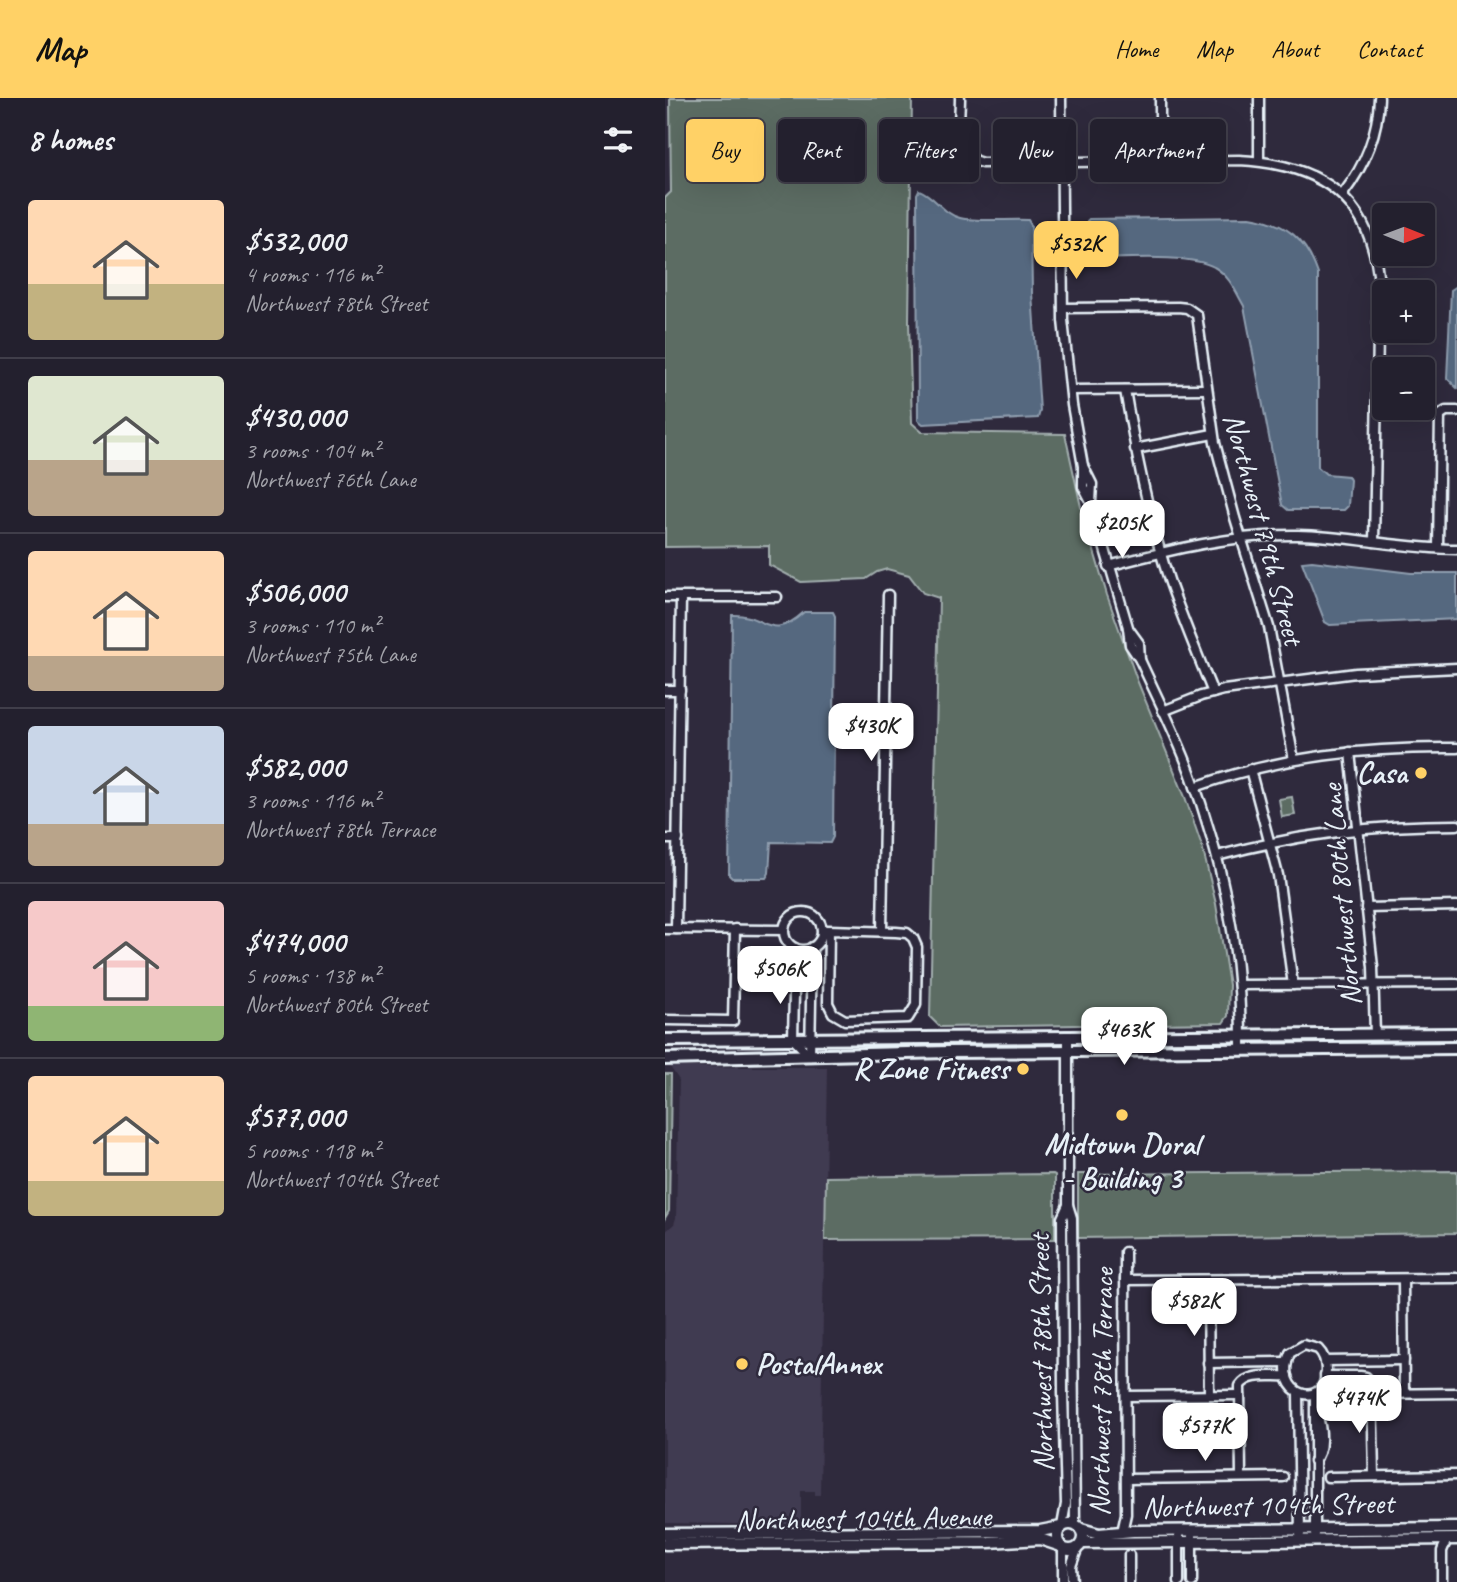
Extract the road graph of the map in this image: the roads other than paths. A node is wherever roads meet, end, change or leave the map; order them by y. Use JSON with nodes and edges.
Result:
{"nodes":[{"id":1,"x":960,"y":98,"type":"edge"},
{"id":2,"x":1061,"y":98,"type":"edge"},
{"id":3,"x":1160,"y":98,"type":"edge"},
{"id":4,"x":1259,"y":98,"type":"edge"},
{"id":5,"x":1379,"y":98,"type":"edge"},
{"id":6,"x":1061,"y":119,"type":"edge"},
{"id":7,"x":1160,"y":119,"type":"edge"},
{"id":8,"x":1226,"y":161,"type":"edge"},
{"id":9,"x":1259,"y":161,"type":"junction"},
{"id":10,"x":993,"y":163,"type":"edge"},
{"id":11,"x":1060,"y":182,"type":"edge"},
{"id":12,"x":1343,"y":194,"type":"junction"},
{"id":13,"x":1063,"y":308,"type":"junction"},
{"id":14,"x":1206,"y":389,"type":"junction"},
{"id":15,"x":1071,"y":390,"type":"junction"},
{"id":16,"x":1125,"y":390,"type":"junction"},
{"id":17,"x":1457,"y":411,"type":"edge"},
{"id":18,"x":1213,"y":434,"type":"junction"},
{"id":19,"x":1135,"y":449,"type":"junction"},
{"id":20,"x":1241,"y":538,"type":"junction"},
{"id":21,"x":1374,"y":542,"type":"junction"},
{"id":22,"x":1438,"y":548,"type":"junction"},
{"id":23,"x":1457,"y":549,"type":"edge"},
{"id":24,"x":1161,"y":552,"type":"junction"},
{"id":25,"x":1108,"y":566,"type":"junction"},
{"id":26,"x":888,"y":595,"type":"dead end"},
{"id":27,"x":665,"y":597,"type":"edge"},
{"id":28,"x":681,"y":597,"type":"junction"},
{"id":29,"x":777,"y":597,"type":"dead end"},
{"id":30,"x":1457,"y":668,"type":"edge"},
{"id":31,"x":1279,"y":682,"type":"junction"},
{"id":32,"x":665,"y":690,"type":"edge"},
{"id":33,"x":680,"y":690,"type":"junction"},
{"id":34,"x":1213,"y":692,"type":"junction"},
{"id":35,"x":1163,"y":711,"type":"junction"},
{"id":36,"x":1457,"y":748,"type":"edge"},
{"id":37,"x":1350,"y":751,"type":"junction"},
{"id":38,"x":1294,"y":760,"type":"junction"},
{"id":39,"x":1250,"y":769,"type":"junction"},
{"id":40,"x":1195,"y":787,"type":"junction"},
{"id":41,"x":1457,"y":825,"type":"edge"},
{"id":42,"x":1359,"y":828,"type":"junction"},
{"id":43,"x":665,"y":839,"type":"edge"},
{"id":44,"x":678,"y":839,"type":"junction"},
{"id":45,"x":1271,"y":843,"type":"junction"},
{"id":46,"x":1217,"y":856,"type":"junction"},
{"id":47,"x":1457,"y":906,"type":"edge"},
{"id":48,"x":1366,"y":908,"type":"junction"},
{"id":49,"x":665,"y":929,"type":"edge"},
{"id":50,"x":676,"y":929,"type":"junction"},
{"id":51,"x":735,"y":929,"type":"junction"},
{"id":52,"x":784,"y":930,"type":"junction"},
{"id":53,"x":826,"y":930,"type":"junction"},
{"id":54,"x":883,"y":931,"type":"junction"},
{"id":55,"x":812,"y":947,"type":"junction"},
{"id":56,"x":795,"y":948,"type":"junction"},
{"id":57,"x":795,"y":974,"type":"junction"},
{"id":58,"x":811,"y":974,"type":"junction"},
{"id":59,"x":1374,"y":984,"type":"junction"},
{"id":60,"x":1457,"y":984,"type":"edge"},
{"id":61,"x":1239,"y":985,"type":"junction"},
{"id":62,"x":1293,"y":985,"type":"junction"},
{"id":63,"x":665,"y":1020,"type":"edge"},
{"id":64,"x":1457,"y":1034,"type":"edge"},
{"id":65,"x":1375,"y":1035,"type":"junction"},
{"id":66,"x":1241,"y":1036,"type":"junction"},
{"id":67,"x":1068,"y":1037,"type":"junction"},
{"id":68,"x":810,"y":1039,"type":"junction"},
{"id":69,"x":665,"y":1040,"type":"edge"},
{"id":70,"x":793,"y":1040,"type":"junction"},
{"id":71,"x":1457,"y":1048,"type":"edge"},
{"id":72,"x":1241,"y":1050,"type":"junction"},
{"id":73,"x":1068,"y":1051,"type":"junction"},
{"id":74,"x":810,"y":1056,"type":"junction"},
{"id":75,"x":665,"y":1059,"type":"edge"},
{"id":76,"x":1068,"y":1205,"type":"junction"},
{"id":77,"x":1125,"y":1252,"type":"dead end"},
{"id":78,"x":1457,"y":1278,"type":"edge"},
{"id":79,"x":1403,"y":1279,"type":"junction"},
{"id":80,"x":1125,"y":1280,"type":"junction"},
{"id":81,"x":1208,"y":1280,"type":"junction"},
{"id":82,"x":1404,"y":1360,"type":"junction"},
{"id":83,"x":1325,"y":1361,"type":"junction"},
{"id":84,"x":1287,"y":1362,"type":"junction"},
{"id":85,"x":1208,"y":1363,"type":"junction"},
{"id":86,"x":1287,"y":1376,"type":"junction"},
{"id":87,"x":1325,"y":1376,"type":"junction"},
{"id":88,"x":1063,"y":1393,"type":"junction"},
{"id":89,"x":1074,"y":1393,"type":"junction"},
{"id":90,"x":1298,"y":1393,"type":"junction"},
{"id":91,"x":1314,"y":1393,"type":"junction"},
{"id":92,"x":1457,"y":1393,"type":"edge"},
{"id":93,"x":1373,"y":1394,"type":"junction"},
{"id":94,"x":1404,"y":1394,"type":"junction"},
{"id":95,"x":1209,"y":1395,"type":"junction"},
{"id":96,"x":1240,"y":1395,"type":"junction"},
{"id":97,"x":1126,"y":1396,"type":"junction"},
{"id":98,"x":1315,"y":1411,"type":"junction"},
{"id":99,"x":1299,"y":1429,"type":"junction"},
{"id":100,"x":1314,"y":1429,"type":"junction"},
{"id":101,"x":1314,"y":1461,"type":"junction"},
{"id":102,"x":1457,"y":1475,"type":"edge"},
{"id":103,"x":1328,"y":1476,"type":"dead end"},
{"id":104,"x":1374,"y":1476,"type":"junction"},
{"id":105,"x":1241,"y":1477,"type":"junction"},
{"id":106,"x":1283,"y":1477,"type":"dead end"},
{"id":107,"x":1126,"y":1479,"type":"junction"},
{"id":108,"x":1062,"y":1526,"type":"junction"},
{"id":109,"x":1078,"y":1526,"type":"junction"},
{"id":110,"x":1457,"y":1528,"type":"edge"},
{"id":111,"x":1122,"y":1532,"type":"junction"},
{"id":112,"x":665,"y":1534,"type":"edge"},
{"id":113,"x":1300,"y":1535,"type":"junction"},
{"id":114,"x":1315,"y":1535,"type":"junction"},
{"id":115,"x":1179,"y":1536,"type":"junction"},
{"id":116,"x":1192,"y":1536,"type":"junction"},
{"id":117,"x":1452,"y":1539,"type":"edge"},
{"id":118,"x":665,"y":1544,"type":"edge"},
{"id":119,"x":1080,"y":1545,"type":"junction"},
{"id":120,"x":1062,"y":1547,"type":"junction"},
{"id":121,"x":1129,"y":1555,"type":"dead end"},
{"id":122,"x":1128,"y":1581,"type":"edge"},
{"id":123,"x":1063,"y":1582,"type":"edge"},
{"id":124,"x":1072,"y":1582,"type":"edge"},
{"id":125,"x":1179,"y":1582,"type":"edge"},
{"id":126,"x":1192,"y":1582,"type":"edge"},
{"id":127,"x":1442,"y":1582,"type":"edge"}],
"edges":[{"from":1,"to":10,"type":"street"},
{"from":2,"to":6,"type":"street"},
{"from":3,"to":7,"type":"street"},
{"from":4,"to":9,"type":"street"},
{"from":5,"to":12,"type":"street"},
{"from":8,"to":9,"type":"street"},
{"from":9,"to":12,"type":"street"},
{"from":11,"to":13,"type":"street"},
{"from":12,"to":21,"type":"street"},
{"from":13,"to":14,"type":"street","name":"Northwest 79th Street"},
{"from":13,"to":15,"type":"street"},
{"from":14,"to":16,"type":"street"},
{"from":14,"to":18,"type":"street","name":"Northwest 79th Street"},
{"from":15,"to":16,"type":"street"},
{"from":15,"to":25,"type":"street"},
{"from":16,"to":19,"type":"street"},
{"from":17,"to":22,"type":"street"},
{"from":18,"to":19,"type":"street"},
{"from":18,"to":20,"type":"street","name":"Northwest 79th Street"},
{"from":19,"to":24,"type":"street"},
{"from":20,"to":21,"type":"street"},
{"from":20,"to":24,"type":"street"},
{"from":20,"to":31,"type":"street","name":"Northwest 79th Street"},
{"from":21,"to":22,"type":"street"},
{"from":22,"to":23,"type":"street"},
{"from":24,"to":25,"type":"street"},
{"from":24,"to":34,"type":"street"},
{"from":25,"to":35,"type":"street"},
{"from":26,"to":54,"type":"street"},
{"from":27,"to":28,"type":"street"},
{"from":28,"to":29,"type":"street"},
{"from":28,"to":33,"type":"street"},
{"from":30,"to":31,"type":"street"},
{"from":31,"to":34,"type":"street"},
{"from":31,"to":38,"type":"street","name":"Northwest 79th Street"},
{"from":32,"to":33,"type":"street"},
{"from":33,"to":44,"type":"street"},
{"from":34,"to":35,"type":"street"},
{"from":35,"to":40,"type":"street"},
{"from":36,"to":37,"type":"street"},
{"from":37,"to":38,"type":"street"},
{"from":37,"to":42,"type":"street","name":"Northwest 80th Lane"},
{"from":38,"to":39,"type":"street"},
{"from":39,"to":40,"type":"street"},
{"from":39,"to":45,"type":"street"},
{"from":40,"to":46,"type":"street"},
{"from":41,"to":42,"type":"street"},
{"from":42,"to":45,"type":"street"},
{"from":42,"to":48,"type":"street","name":"Northwest 80th Lane"},
{"from":43,"to":44,"type":"street"},
{"from":44,"to":50,"type":"street"},
{"from":45,"to":46,"type":"street"},
{"from":45,"to":62,"type":"street"},
{"from":46,"to":61,"type":"street"},
{"from":47,"to":48,"type":"street"},
{"from":48,"to":59,"type":"street","name":"Northwest 80th Lane"},
{"from":49,"to":50,"type":"street"},
{"from":50,"to":51,"type":"street"},
{"from":51,"to":52,"type":"street"},
{"from":51,"to":63,"type":"street"},
{"from":52,"to":53,"type":"street"},
{"from":52,"to":56,"type":"street"},
{"from":53,"to":54,"type":"street"},
{"from":53,"to":54,"type":"street"},
{"from":53,"to":55,"type":"street"},
{"from":55,"to":56,"type":"street"},
{"from":55,"to":58,"type":"street"},
{"from":56,"to":57,"type":"street"},
{"from":57,"to":58,"type":"street"},
{"from":57,"to":70,"type":"street"},
{"from":58,"to":68,"type":"street"},
{"from":59,"to":60,"type":"street"},
{"from":59,"to":62,"type":"street"},
{"from":59,"to":65,"type":"street","name":"Northwest 80th Lane"},
{"from":61,"to":62,"type":"street"},
{"from":61,"to":66,"type":"street"},
{"from":64,"to":65,"type":"main road"},
{"from":65,"to":66,"type":"main road"},
{"from":66,"to":67,"type":"main road"},
{"from":66,"to":72,"type":"street"},
{"from":67,"to":68,"type":"main road"},
{"from":67,"to":73,"type":"street"},
{"from":68,"to":70,"type":"main road"},
{"from":68,"to":74,"type":"street"},
{"from":69,"to":70,"type":"main road"},
{"from":70,"to":74,"type":"street"},
{"from":71,"to":72,"type":"main road"},
{"from":72,"to":73,"type":"main road"},
{"from":73,"to":74,"type":"main road"},
{"from":73,"to":76,"type":"street"},
{"from":74,"to":75,"type":"main road"},
{"from":76,"to":88,"type":"street","name":"Northwest 78th Street"},
{"from":76,"to":89,"type":"street","name":"Northwest 78th Street"},
{"from":77,"to":80,"type":"street","name":"Northwest 78th Terrace"},
{"from":78,"to":79,"type":"street"},
{"from":79,"to":81,"type":"street"},
{"from":79,"to":82,"type":"street"},
{"from":80,"to":81,"type":"street"},
{"from":80,"to":97,"type":"street","name":"Northwest 78th Terrace"},
{"from":81,"to":85,"type":"street"},
{"from":82,"to":83,"type":"street"},
{"from":82,"to":94,"type":"street"},
{"from":83,"to":84,"type":"street"},
{"from":83,"to":87,"type":"street"},
{"from":84,"to":85,"type":"street"},
{"from":84,"to":86,"type":"street"},
{"from":85,"to":95,"type":"street"},
{"from":86,"to":90,"type":"street"},
{"from":86,"to":96,"type":"street"},
{"from":87,"to":91,"type":"street"},
{"from":87,"to":93,"type":"street"},
{"from":88,"to":89,"type":"street"},
{"from":88,"to":108,"type":"street","name":"Northwest 78th Street"},
{"from":89,"to":109,"type":"street","name":"Northwest 78th Street"},
{"from":90,"to":91,"type":"street"},
{"from":90,"to":99,"type":"street"},
{"from":91,"to":98,"type":"street"},
{"from":92,"to":94,"type":"street"},
{"from":93,"to":94,"type":"street"},
{"from":93,"to":104,"type":"street"},
{"from":95,"to":96,"type":"street"},
{"from":95,"to":97,"type":"street"},
{"from":96,"to":105,"type":"street"},
{"from":97,"to":107,"type":"street","name":"Northwest 78th Terrace"},
{"from":98,"to":100,"type":"street"},
{"from":98,"to":101,"type":"street"},
{"from":99,"to":100,"type":"street"},
{"from":99,"to":113,"type":"street"},
{"from":100,"to":101,"type":"street"},
{"from":101,"to":114,"type":"street"},
{"from":102,"to":104,"type":"street"},
{"from":103,"to":104,"type":"street"},
{"from":105,"to":106,"type":"street"},
{"from":105,"to":107,"type":"street"},
{"from":107,"to":111,"type":"street","name":"Northwest 78th Terrace"},
{"from":108,"to":109,"type":"street"},
{"from":108,"to":112,"type":"street","name":"Northwest 104th Avenue"},
{"from":108,"to":120,"type":"street"},
{"from":109,"to":111,"type":"street","name":"Northwest 104th Street"},
{"from":109,"to":119,"type":"street"},
{"from":110,"to":114,"type":"street","name":"Northwest 104th Street"},
{"from":111,"to":115,"type":"street","name":"Northwest 104th Street"},
{"from":113,"to":114,"type":"street","name":"Northwest 104th Street"},
{"from":113,"to":116,"type":"street","name":"Northwest 104th Street"},
{"from":114,"to":117,"type":"street","name":"Northwest 104th Street"},
{"from":115,"to":116,"type":"street","name":"Northwest 104th Street"},
{"from":115,"to":119,"type":"street","name":"Northwest 104th Street"},
{"from":115,"to":125,"type":"street"},
{"from":116,"to":126,"type":"street"},
{"from":117,"to":127,"type":"street"},
{"from":118,"to":120,"type":"street","name":"Northwest 104th Avenue"},
{"from":119,"to":120,"type":"street"},
{"from":119,"to":124,"type":"street","name":"Northwest 78th Terrace"},
{"from":120,"to":123,"type":"street","name":"Northwest 78th Terrace"},
{"from":121,"to":122,"type":"street"}]}
